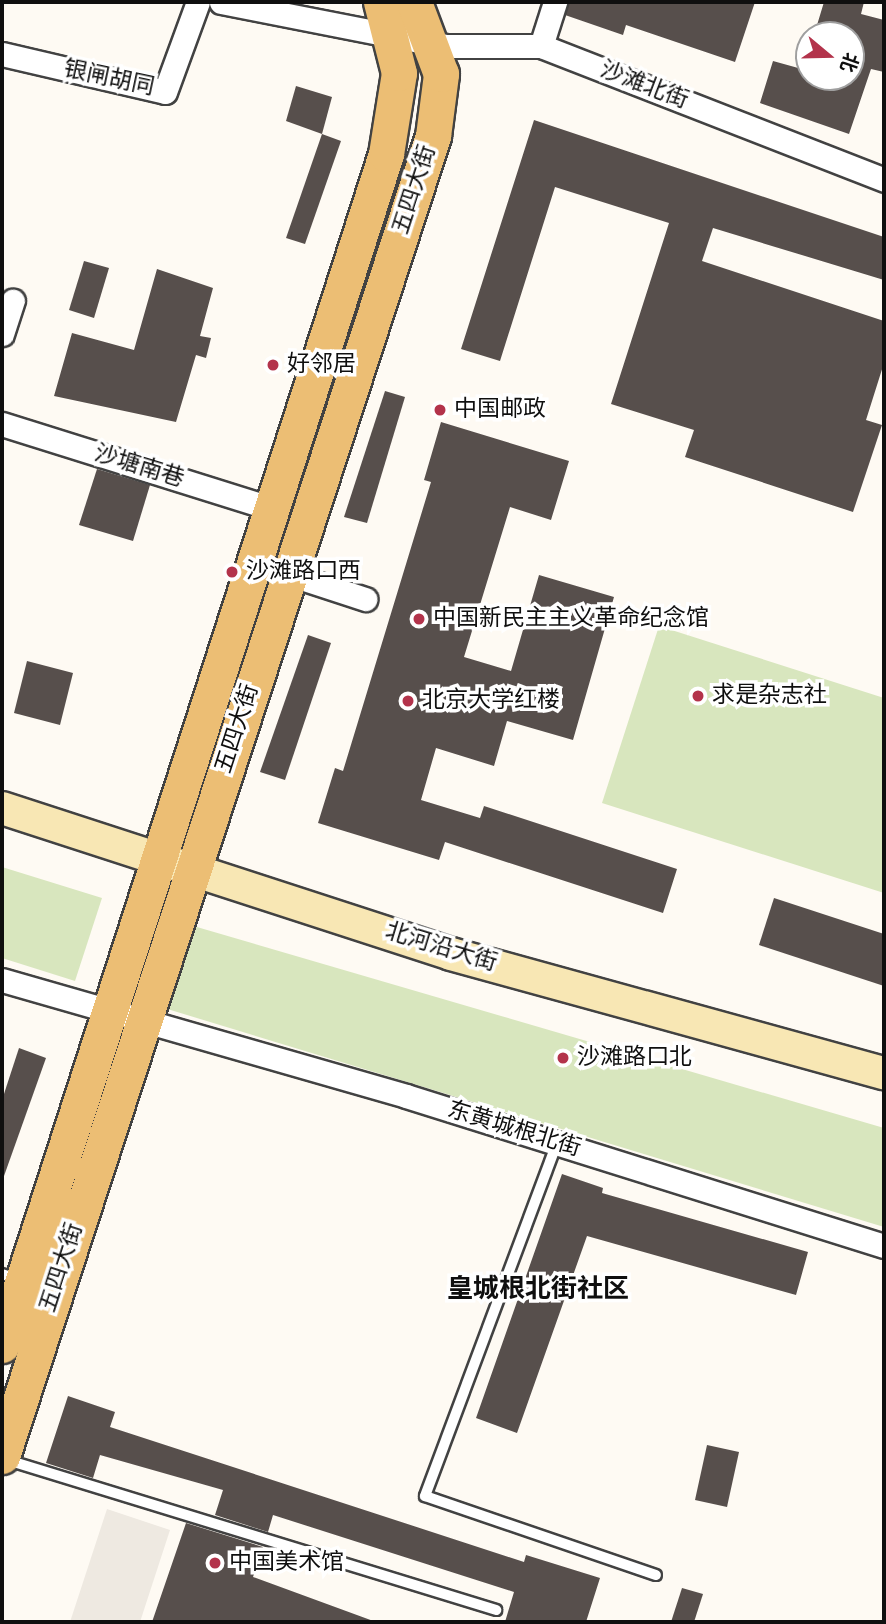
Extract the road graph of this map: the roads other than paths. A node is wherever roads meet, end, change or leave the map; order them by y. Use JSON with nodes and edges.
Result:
{"nodes":[{"id":1,"x":198,"y":2,"type":"edge"},
{"id":2,"x":221,"y":2,"type":"edge"},
{"id":3,"x":381,"y":2,"type":"edge"},
{"id":4,"x":414,"y":2,"type":"edge"},
{"id":5,"x":555,"y":2,"type":"edge"},
{"id":6,"x":394,"y":38,"type":"junction"},
{"id":7,"x":432,"y":44,"type":"junction"},
{"id":8,"x":541,"y":46,"type":"junction"},
{"id":9,"x":2,"y":54,"type":"edge"},
{"id":10,"x":884,"y":180,"type":"edge"},
{"id":11,"x":13,"y":301,"type":"dead end"},
{"id":12,"x":2,"y":334,"type":"edge"},
{"id":13,"x":2,"y":424,"type":"edge"},
{"id":14,"x":276,"y":510,"type":"junction"},
{"id":15,"x":274,"y":569,"type":"junction"},
{"id":16,"x":365,"y":600,"type":"dead end"},
{"id":17,"x":2,"y":808,"type":"edge"},
{"id":18,"x":178,"y":860,"type":"junction"},
{"id":19,"x":2,"y":980,"type":"edge"},
{"id":20,"x":126,"y":1017,"type":"junction"},
{"id":21,"x":884,"y":1073,"type":"edge"},
{"id":22,"x":557,"y":1143,"type":"junction"},
{"id":23,"x":884,"y":1246,"type":"edge"},
{"id":24,"x":12,"y":1278,"type":"edge"},
{"id":25,"x":2,"y":1345,"type":"edge"},
{"id":26,"x":2,"y":1457,"type":"edge"},
{"id":27,"x":656,"y":1575,"type":"dead end"},
{"id":28,"x":496,"y":1610,"type":"dead end"}],
"edges":[{"from":1,"to":9,"type":"street","name":"银闸胡同"},
{"from":2,"to":6,"type":"street"},
{"from":3,"to":6,"type":"main road","name":"五四大街"},
{"from":4,"to":7,"type":"main road","name":"五四大街"},
{"from":5,"to":8,"type":"street"},
{"from":6,"to":7,"type":"street","name":"沙滩北街"},
{"from":6,"to":14,"type":"main road","name":"五四大街"},
{"from":7,"to":8,"type":"street","name":"沙滩北街"},
{"from":7,"to":15,"type":"main road","name":"五四大街"},
{"from":8,"to":10,"type":"street","name":"沙滩北街"},
{"from":11,"to":12,"type":"street"},
{"from":13,"to":14,"type":"street","name":"沙塘南巷"},
{"from":14,"to":15,"type":"main road","name":"五四大街"},
{"from":15,"to":16,"type":"street"},
{"from":15,"to":18,"type":"main road","name":"五四大街"},
{"from":17,"to":18,"type":"main road","name":"北河沿大街"},
{"from":18,"to":20,"type":"main road","name":"五四大街"},
{"from":18,"to":20,"type":"main road","name":"五四大街"},
{"from":18,"to":21,"type":"main road","name":"北河沿大街"},
{"from":19,"to":20,"type":"street","name":"东黄城根北街"},
{"from":20,"to":22,"type":"street","name":"东黄城根北街"},
{"from":20,"to":24,"type":"main road","name":"五四大街"},
{"from":20,"to":26,"type":"main road","name":"五四大街"},
{"from":22,"to":23,"type":"street","name":"东黄城根北街"},
{"from":22,"to":27,"type":"lane"},
{"from":24,"to":25,"type":"main road","name":"五四大街"},
{"from":26,"to":28,"type":"lane"}]}
